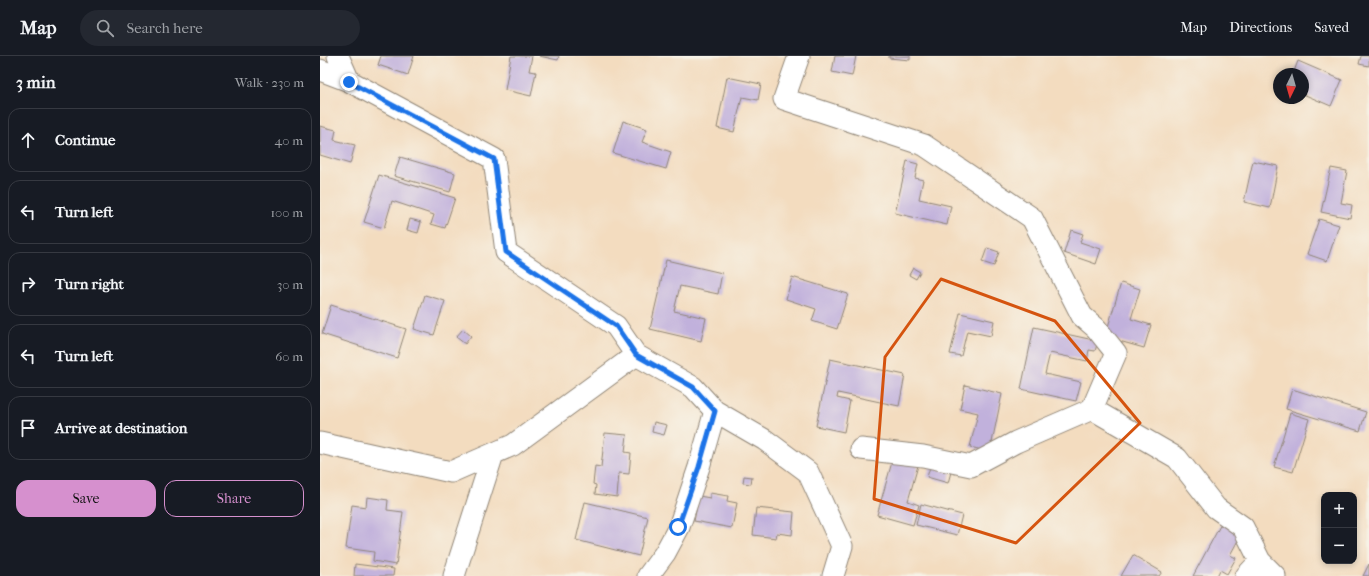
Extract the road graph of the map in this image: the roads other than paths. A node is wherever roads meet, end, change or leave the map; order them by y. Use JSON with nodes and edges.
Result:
{"nodes":[{"id":1,"x":338,"y":56,"type":"edge"},
{"id":2,"x":799,"y":56,"type":"edge"},
{"id":3,"x":320,"y":70,"type":"edge"},
{"id":4,"x":349,"y":82,"type":"junction"},
{"id":5,"x":636,"y":355,"type":"junction"},
{"id":6,"x":1092,"y":409,"type":"junction"},
{"id":7,"x":715,"y":411,"type":"junction"},
{"id":8,"x":320,"y":443,"type":"edge"},
{"id":9,"x":861,"y":449,"type":"dead end"},
{"id":10,"x":493,"y":454,"type":"junction"},
{"id":11,"x":1253,"y":568,"type":"edge"},
{"id":12,"x":454,"y":576,"type":"edge"},
{"id":13,"x":648,"y":576,"type":"edge"},
{"id":14,"x":833,"y":576,"type":"edge"},
{"id":15,"x":1275,"y":576,"type":"edge"}],
"edges":[{"from":1,"to":4,"type":"street"},
{"from":2,"to":6,"type":"street"},
{"from":3,"to":4,"type":"street"},
{"from":4,"to":5,"type":"street"},
{"from":5,"to":7,"type":"street"},
{"from":5,"to":10,"type":"street"},
{"from":6,"to":9,"type":"street"},
{"from":6,"to":11,"type":"street"},
{"from":7,"to":13,"type":"street"},
{"from":7,"to":14,"type":"street"},
{"from":8,"to":10,"type":"street"},
{"from":10,"to":12,"type":"street"},
{"from":11,"to":15,"type":"street"}]}
